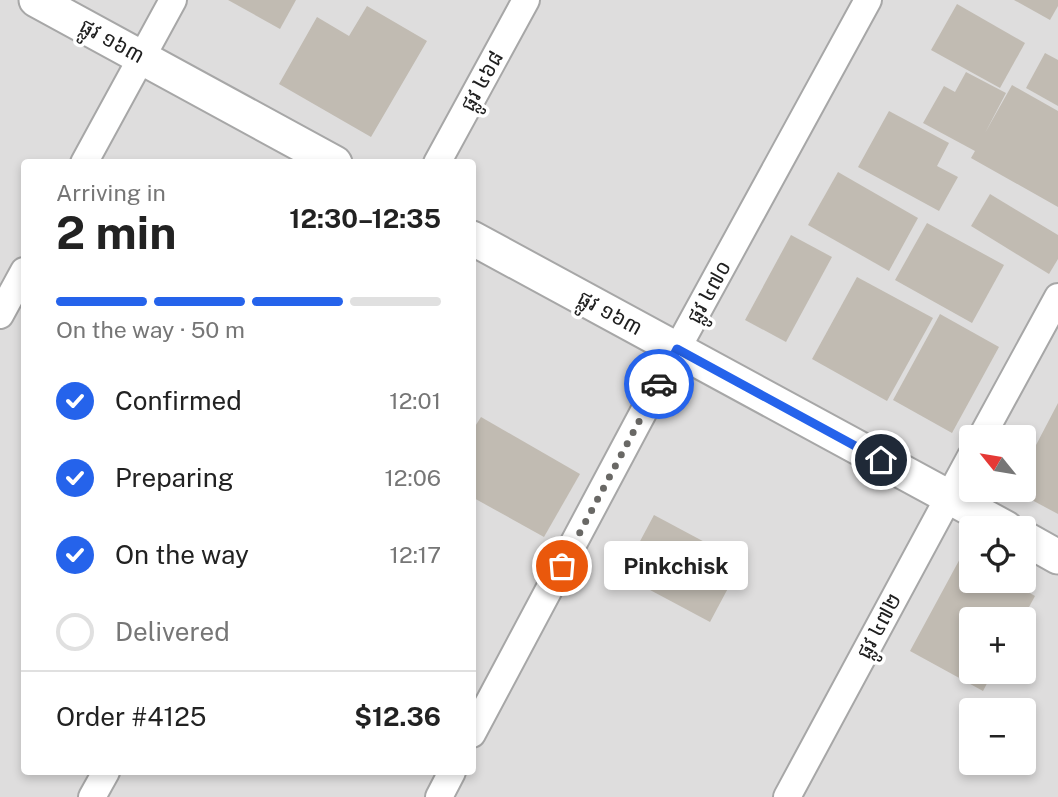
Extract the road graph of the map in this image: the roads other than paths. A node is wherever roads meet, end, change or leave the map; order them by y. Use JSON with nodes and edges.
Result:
{"nodes":[{"id":1,"x":36,"y":0,"type":"edge"},
{"id":2,"x":173,"y":0,"type":"edge"},
{"id":3,"x":526,"y":0,"type":"edge"},
{"id":4,"x":868,"y":0,"type":"edge"},
{"id":5,"x":142,"y":57,"type":"junction"},
{"id":6,"x":86,"y":159,"type":"edge"},
{"id":7,"x":328,"y":159,"type":"edge"},
{"id":8,"x":439,"y":159,"type":"edge"},
{"id":9,"x":476,"y":240,"type":"edge"},
{"id":10,"x":21,"y":277,"type":"edge"},
{"id":11,"x":1058,"y":297,"type":"edge"},
{"id":12,"x":0,"y":316,"type":"edge"},
{"id":13,"x":677,"y":349,"type":"junction"},
{"id":14,"x":988,"y":425,"type":"edge"},
{"id":15,"x":959,"y":479,"type":"edge"},
{"id":16,"x":949,"y":498,"type":"junction"},
{"id":17,"x":983,"y":516,"type":"edge"},
{"id":18,"x":1036,"y":545,"type":"edge"},
{"id":19,"x":1058,"y":557,"type":"edge"},
{"id":20,"x":476,"y":726,"type":"edge"},
{"id":21,"x":104,"y":775,"type":"edge"},
{"id":22,"x":450,"y":775,"type":"edge"},
{"id":23,"x":92,"y":797,"type":"edge"},
{"id":24,"x":439,"y":797,"type":"edge"},
{"id":25,"x":787,"y":797,"type":"edge"}],
"edges":[{"from":1,"to":5,"type":"street","name":"ផ្លូវ ១៦៣"},
{"from":2,"to":5,"type":"street"},
{"from":3,"to":8,"type":"street","name":"ផ្លូវ ៤៦៨"},
{"from":4,"to":13,"type":"street","name":"ផ្លូវ ៤៧០"},
{"from":5,"to":6,"type":"street"},
{"from":5,"to":7,"type":"street","name":"ផ្លូវ ១៦៣"},
{"from":9,"to":13,"type":"street","name":"ផ្លូវ ១៦៣"},
{"from":10,"to":12,"type":"street"},
{"from":11,"to":14,"type":"street"},
{"from":13,"to":16,"type":"street","name":"ផ្លូវ ១៦៣"},
{"from":13,"to":20,"type":"street","name":"ផ្លូវ ៤៧០"},
{"from":15,"to":16,"type":"street","name":"ផ្លូវ ៤៧២"},
{"from":16,"to":17,"type":"street","name":"ផ្លូវ ១៦៣"},
{"from":16,"to":25,"type":"street","name":"ផ្លូវ ៤៧២"},
{"from":18,"to":19,"type":"street"},
{"from":21,"to":23,"type":"street"},
{"from":22,"to":24,"type":"street"}]}
